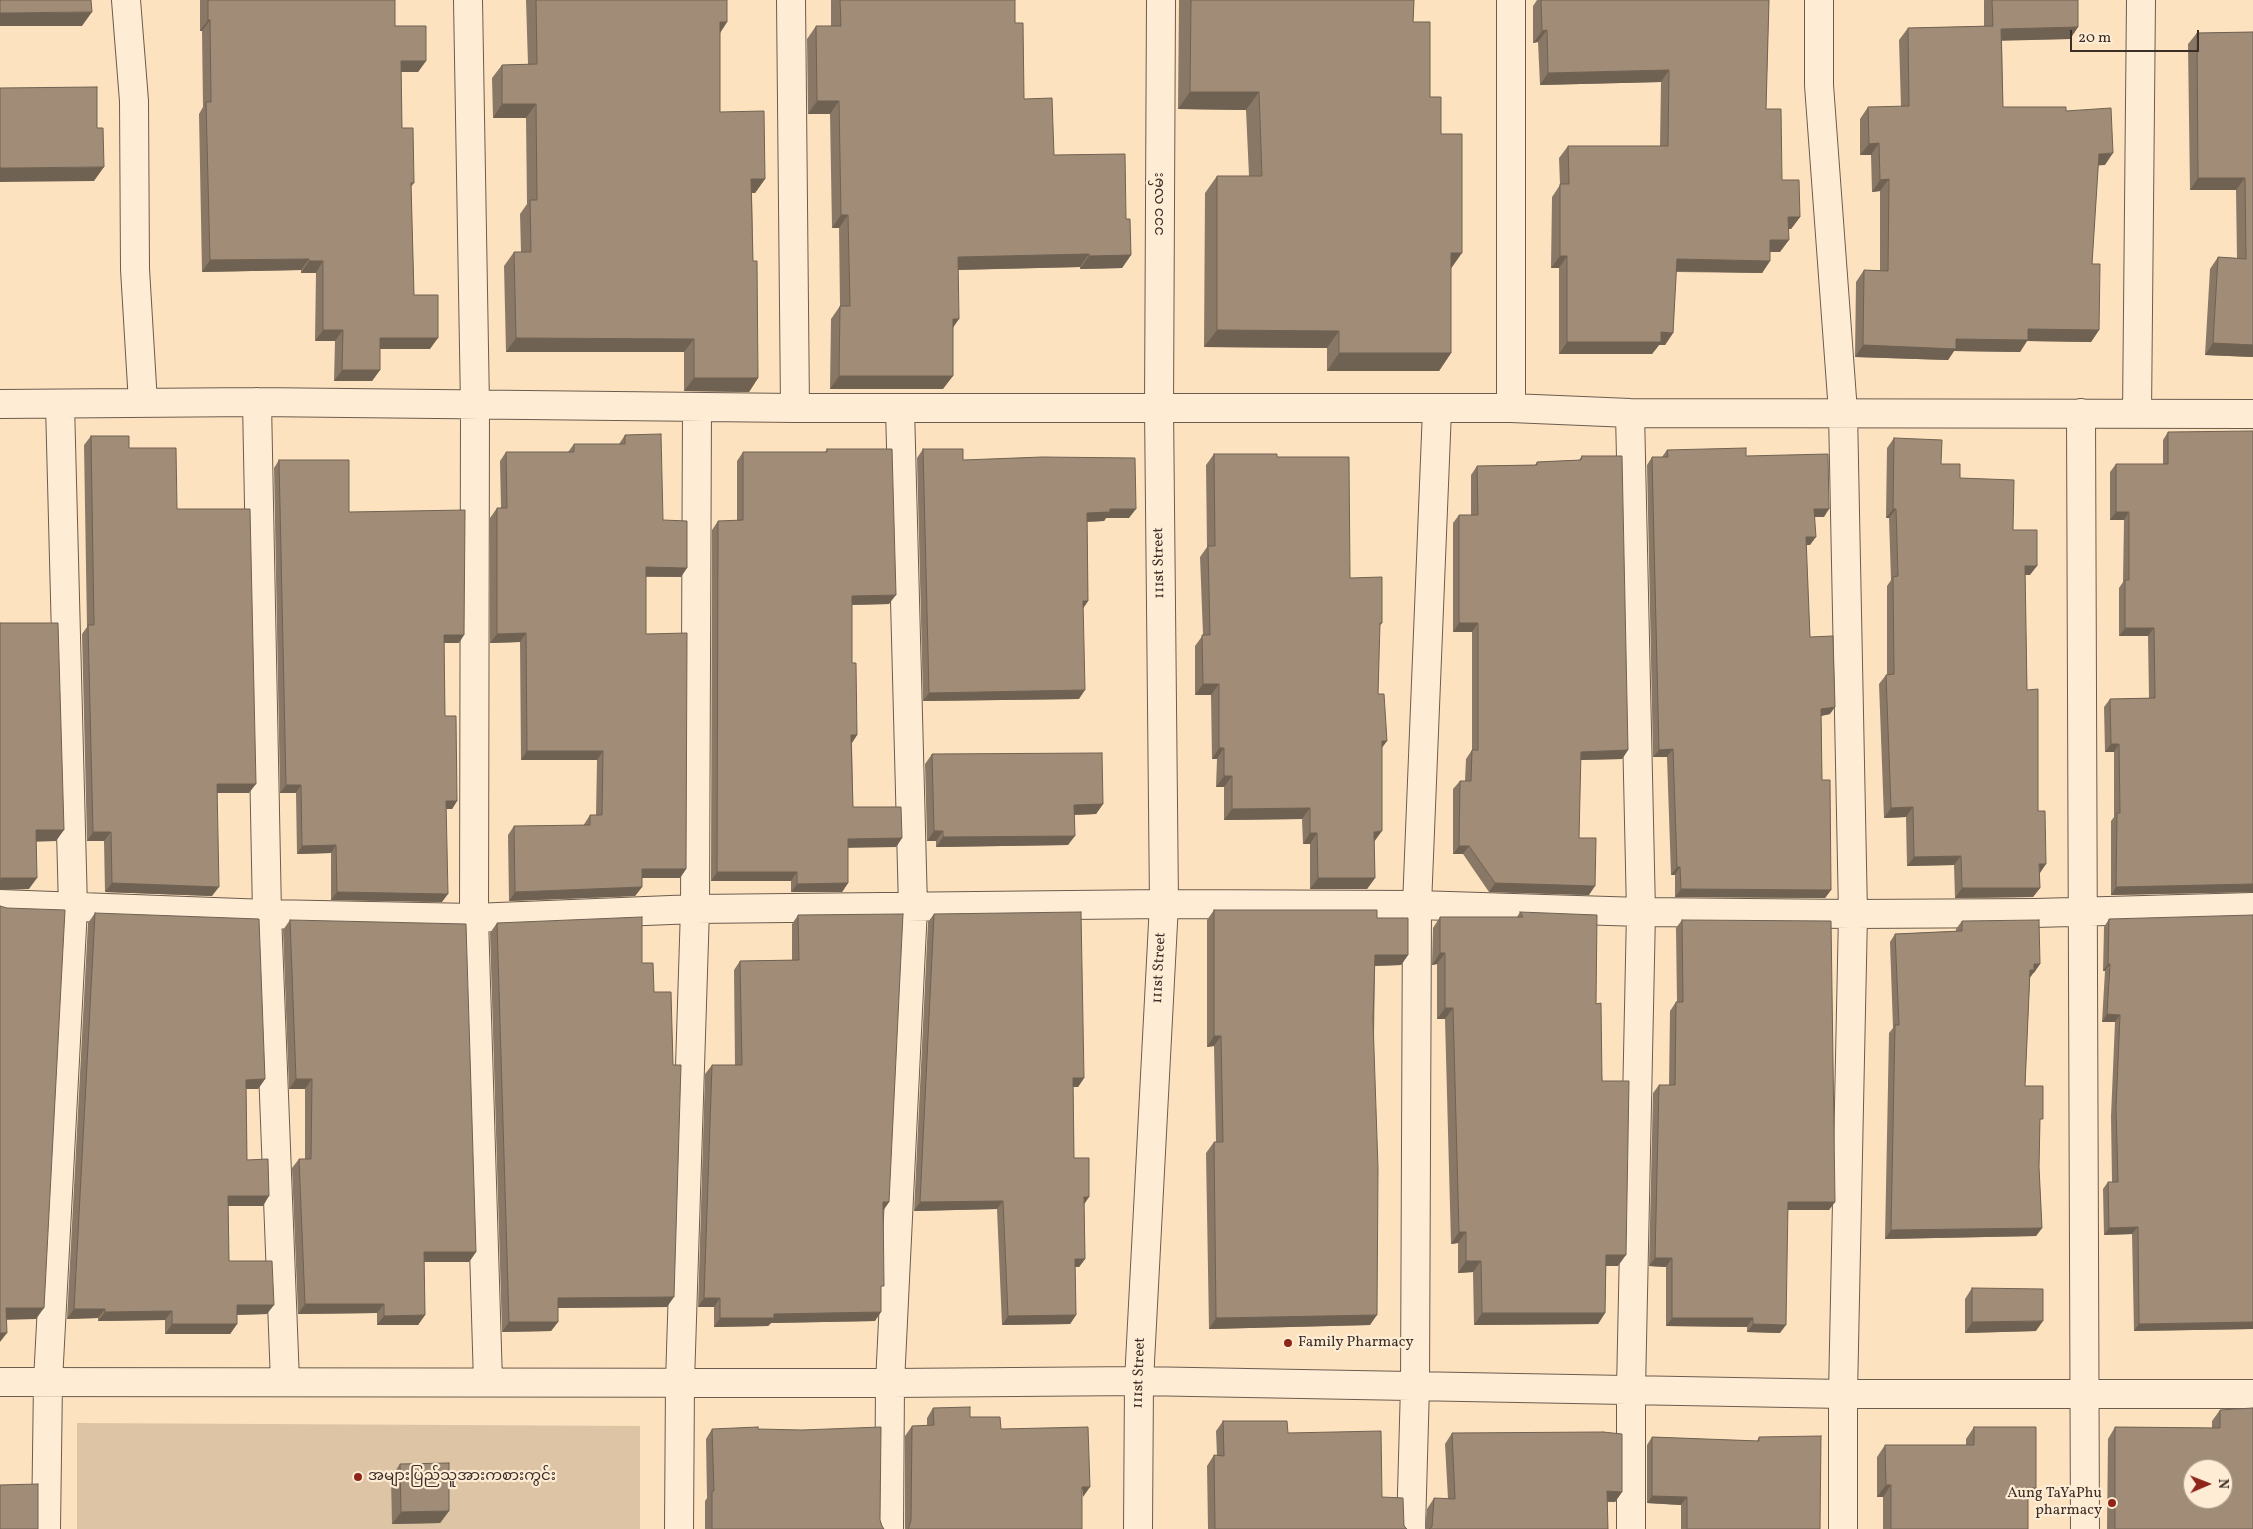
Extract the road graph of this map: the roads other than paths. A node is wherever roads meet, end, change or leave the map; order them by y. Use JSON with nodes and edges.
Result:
{"nodes":[{"id":1,"x":126,"y":0,"type":"edge"},
{"id":2,"x":468,"y":0,"type":"edge"},
{"id":3,"x":791,"y":0,"type":"edge"},
{"id":4,"x":1161,"y":0,"type":"edge"},
{"id":5,"x":1511,"y":0,"type":"edge"},
{"id":6,"x":1819,"y":0,"type":"edge"},
{"id":7,"x":2141,"y":0,"type":"edge"},
{"id":8,"x":143,"y":402,"type":"junction"},
{"id":9,"x":257,"y":402,"type":"junction"},
{"id":10,"x":0,"y":404,"type":"edge"},
{"id":11,"x":60,"y":404,"type":"junction"},
{"id":12,"x":475,"y":406,"type":"junction"},
{"id":13,"x":698,"y":407,"type":"junction"},
{"id":14,"x":1159,"y":407,"type":"junction"},
{"id":15,"x":795,"y":408,"type":"junction"},
{"id":16,"x":900,"y":408,"type":"junction"},
{"id":17,"x":1511,"y":408,"type":"junction"},
{"id":18,"x":1437,"y":410,"type":"junction"},
{"id":19,"x":1843,"y":412,"type":"junction"},
{"id":20,"x":1630,"y":413,"type":"junction"},
{"id":21,"x":2081,"y":413,"type":"junction"},
{"id":22,"x":2137,"y":414,"type":"junction"},
{"id":23,"x":2253,"y":414,"type":"edge"},
{"id":24,"x":0,"y":904,"type":"edge"},
{"id":25,"x":1164,"y":904,"type":"junction"},
{"id":26,"x":1417,"y":905,"type":"junction"},
{"id":27,"x":913,"y":907,"type":"junction"},
{"id":28,"x":2253,"y":907,"type":"edge"},
{"id":29,"x":73,"y":908,"type":"junction"},
{"id":30,"x":695,"y":909,"type":"junction"},
{"id":31,"x":1641,"y":912,"type":"junction"},
{"id":32,"x":2083,"y":912,"type":"junction"},
{"id":33,"x":267,"y":914,"type":"junction"},
{"id":34,"x":1853,"y":914,"type":"junction"},
{"id":35,"x":474,"y":918,"type":"junction"},
{"id":36,"x":48,"y":1381,"type":"junction"},
{"id":37,"x":285,"y":1381,"type":"junction"},
{"id":38,"x":1139,"y":1381,"type":"junction"},
{"id":39,"x":0,"y":1382,"type":"edge"},
{"id":40,"x":488,"y":1382,"type":"junction"},
{"id":41,"x":680,"y":1382,"type":"junction"},
{"id":42,"x":890,"y":1383,"type":"junction"},
{"id":43,"x":1415,"y":1386,"type":"junction"},
{"id":44,"x":1631,"y":1390,"type":"junction"},
{"id":45,"x":2086,"y":1393,"type":"junction"},
{"id":46,"x":1843,"y":1394,"type":"junction"},
{"id":47,"x":2253,"y":1394,"type":"edge"},
{"id":48,"x":46,"y":1529,"type":"edge"},
{"id":49,"x":679,"y":1529,"type":"edge"},
{"id":50,"x":889,"y":1529,"type":"edge"},
{"id":51,"x":1138,"y":1529,"type":"edge"},
{"id":52,"x":1411,"y":1529,"type":"edge"},
{"id":53,"x":1631,"y":1529,"type":"edge"},
{"id":54,"x":1843,"y":1529,"type":"edge"},
{"id":55,"x":2085,"y":1529,"type":"edge"}],
"edges":[{"from":1,"to":8,"type":"street"},
{"from":2,"to":12,"type":"street"},
{"from":3,"to":15,"type":"street"},
{"from":4,"to":14,"type":"street","name":"၁၁၁ လမ်း"},
{"from":5,"to":17,"type":"street"},
{"from":6,"to":19,"type":"street"},
{"from":7,"to":22,"type":"street"},
{"from":8,"to":9,"type":"street"},
{"from":8,"to":11,"type":"street"},
{"from":9,"to":12,"type":"street"},
{"from":9,"to":33,"type":"street"},
{"from":10,"to":11,"type":"street"},
{"from":11,"to":29,"type":"street"},
{"from":12,"to":13,"type":"street"},
{"from":12,"to":35,"type":"street"},
{"from":13,"to":15,"type":"street"},
{"from":13,"to":30,"type":"street"},
{"from":14,"to":16,"type":"street"},
{"from":14,"to":18,"type":"street"},
{"from":14,"to":25,"type":"street","name":"111st Street"},
{"from":15,"to":16,"type":"street"},
{"from":16,"to":27,"type":"street"},
{"from":17,"to":18,"type":"street"},
{"from":17,"to":20,"type":"street"},
{"from":18,"to":26,"type":"street"},
{"from":19,"to":20,"type":"street"},
{"from":19,"to":21,"type":"street"},
{"from":19,"to":34,"type":"street"},
{"from":20,"to":31,"type":"street"},
{"from":21,"to":22,"type":"street"},
{"from":21,"to":32,"type":"street"},
{"from":22,"to":23,"type":"street"},
{"from":24,"to":29,"type":"street"},
{"from":25,"to":26,"type":"street"},
{"from":25,"to":27,"type":"street"},
{"from":25,"to":38,"type":"street","name":"111st Street"},
{"from":26,"to":31,"type":"street"},
{"from":26,"to":43,"type":"street"},
{"from":27,"to":30,"type":"street"},
{"from":27,"to":42,"type":"street"},
{"from":28,"to":32,"type":"street"},
{"from":29,"to":33,"type":"street"},
{"from":29,"to":36,"type":"street"},
{"from":30,"to":35,"type":"street"},
{"from":30,"to":41,"type":"street"},
{"from":31,"to":34,"type":"street"},
{"from":31,"to":44,"type":"street"},
{"from":32,"to":34,"type":"street"},
{"from":32,"to":45,"type":"street"},
{"from":33,"to":35,"type":"street"},
{"from":33,"to":37,"type":"street"},
{"from":34,"to":46,"type":"street"},
{"from":35,"to":40,"type":"street"},
{"from":36,"to":37,"type":"street"},
{"from":36,"to":39,"type":"street"},
{"from":36,"to":48,"type":"street"},
{"from":37,"to":40,"type":"street"},
{"from":38,"to":42,"type":"street"},
{"from":38,"to":43,"type":"street"},
{"from":38,"to":51,"type":"street","name":"111st Street"},
{"from":40,"to":41,"type":"street"},
{"from":41,"to":42,"type":"street"},
{"from":41,"to":49,"type":"street"},
{"from":42,"to":50,"type":"street"},
{"from":43,"to":44,"type":"street"},
{"from":43,"to":52,"type":"street"},
{"from":44,"to":46,"type":"street"},
{"from":44,"to":53,"type":"street"},
{"from":45,"to":46,"type":"street"},
{"from":45,"to":47,"type":"street"},
{"from":45,"to":55,"type":"street"},
{"from":46,"to":54,"type":"street"}]}
